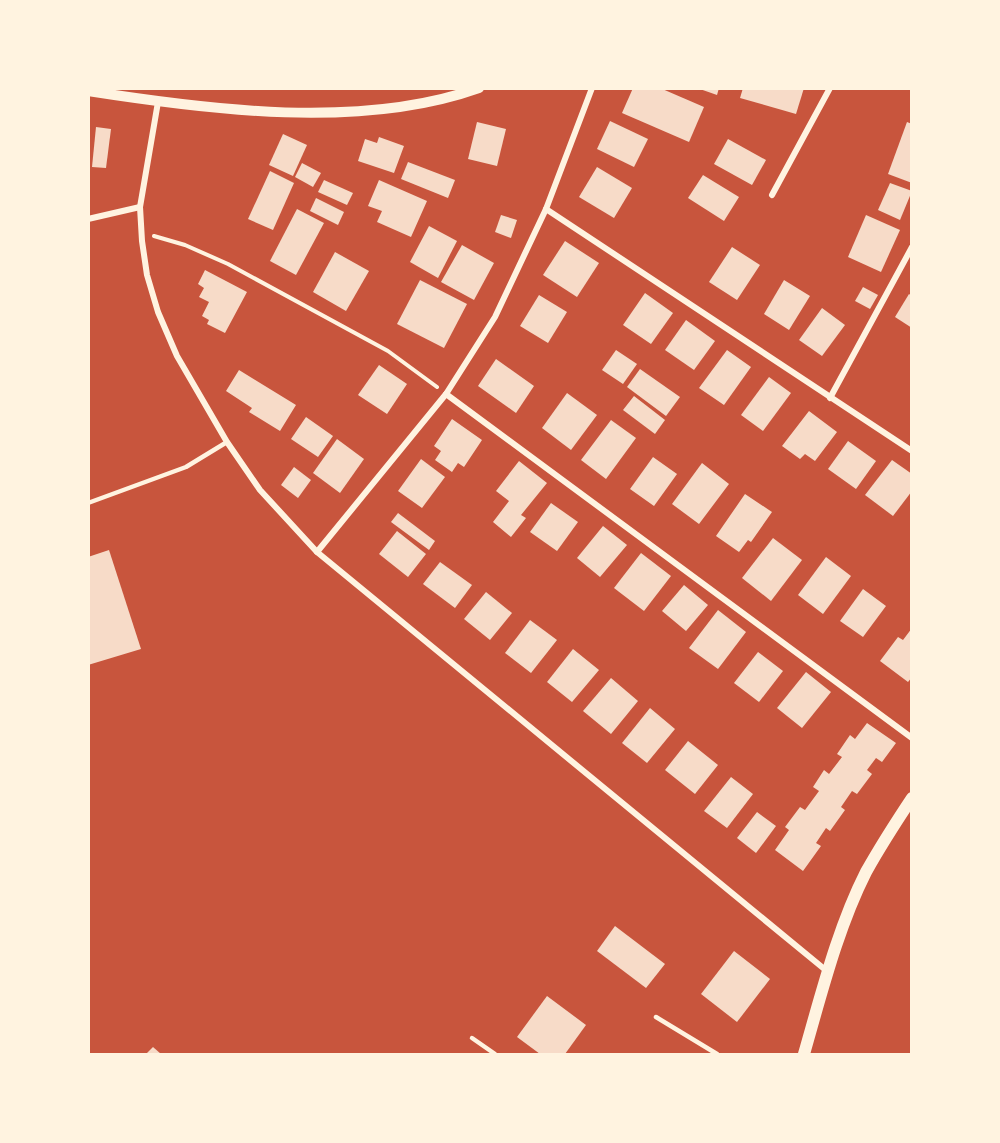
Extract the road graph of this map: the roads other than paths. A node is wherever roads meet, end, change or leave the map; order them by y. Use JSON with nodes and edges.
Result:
{"nodes":[{"id":1,"x":480,"y":88,"type":"edge"},
{"id":2,"x":592,"y":88,"type":"edge"},
{"id":3,"x":831,"y":88,"type":"edge"},
{"id":4,"x":88,"y":91,"type":"edge"},
{"id":5,"x":158,"y":102,"type":"junction"},
{"id":6,"x":772,"y":195,"type":"dead end"},
{"id":7,"x":140,"y":207,"type":"junction"},
{"id":8,"x":546,"y":209,"type":"junction"},
{"id":9,"x":88,"y":219,"type":"edge"},
{"id":10,"x":912,"y":247,"type":"edge"},
{"id":11,"x":446,"y":394,"type":"junction"},
{"id":12,"x":830,"y":398,"type":"junction"},
{"id":13,"x":227,"y":442,"type":"junction"},
{"id":14,"x":912,"y":451,"type":"edge"},
{"id":15,"x":88,"y":503,"type":"edge"},
{"id":16,"x":317,"y":552,"type":"junction"},
{"id":17,"x":912,"y":738,"type":"edge"},
{"id":18,"x":912,"y":798,"type":"edge"},
{"id":19,"x":828,"y":972,"type":"junction"},
{"id":20,"x":656,"y":1017,"type":"dead end"},
{"id":21,"x":472,"y":1038,"type":"dead end"},
{"id":22,"x":495,"y":1054,"type":"edge"},
{"id":23,"x":717,"y":1054,"type":"edge"},
{"id":24,"x":804,"y":1054,"type":"edge"}],
"edges":[{"from":1,"to":5,"type":"street"},
{"from":2,"to":8,"type":"street"},
{"from":3,"to":6,"type":"street"},
{"from":4,"to":5,"type":"street"},
{"from":5,"to":7,"type":"street"},
{"from":7,"to":9,"type":"street"},
{"from":7,"to":13,"type":"street"},
{"from":8,"to":11,"type":"street"},
{"from":8,"to":12,"type":"street"},
{"from":10,"to":12,"type":"street"},
{"from":11,"to":16,"type":"street"},
{"from":11,"to":17,"type":"street"},
{"from":12,"to":14,"type":"street"},
{"from":13,"to":15,"type":"lane"},
{"from":13,"to":16,"type":"street"},
{"from":16,"to":19,"type":"street"},
{"from":18,"to":19,"type":"main road"},
{"from":19,"to":24,"type":"main road"},
{"from":20,"to":23,"type":"lane"},
{"from":21,"to":22,"type":"lane"}]}
